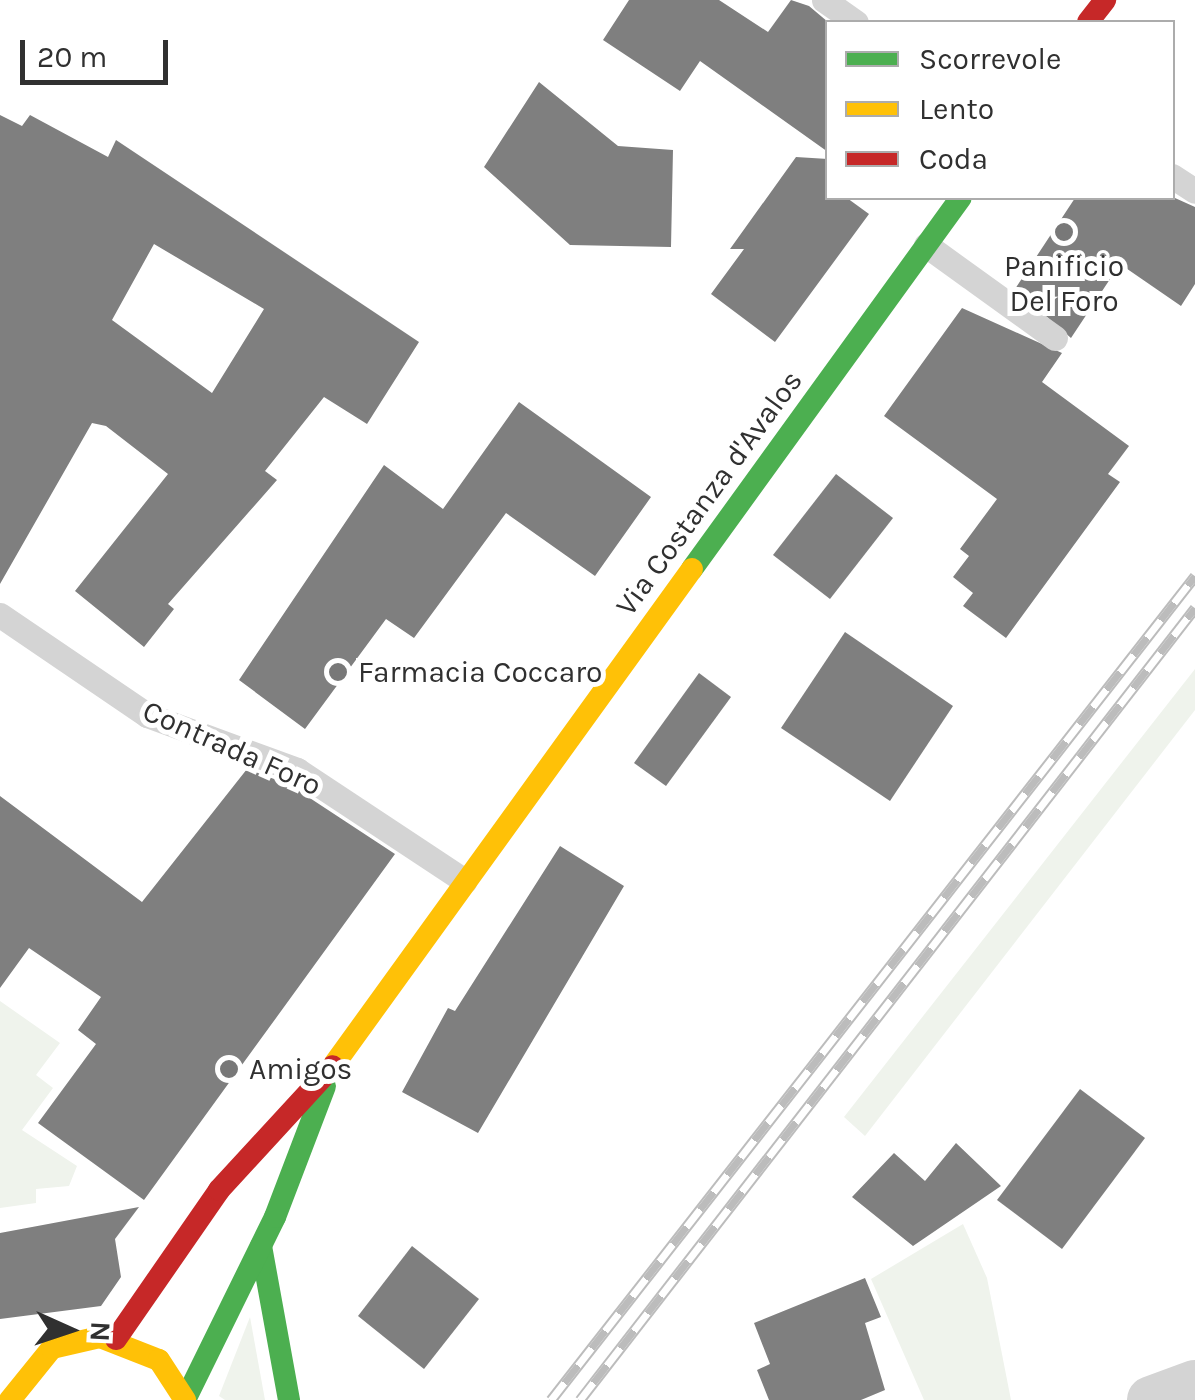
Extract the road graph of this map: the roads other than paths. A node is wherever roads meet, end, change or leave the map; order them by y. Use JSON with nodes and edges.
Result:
{"nodes":[{"id":1,"x":824,"y":0,"type":"edge"},
{"id":2,"x":853,"y":20,"type":"edge"},
{"id":3,"x":959,"y":200,"type":"edge"},
{"id":4,"x":926,"y":244,"type":"junction"},
{"id":5,"x":1055,"y":338,"type":"dead end"},
{"id":6,"x":0,"y":616,"type":"edge"},
{"id":7,"x":464,"y":882,"type":"junction"},
{"id":8,"x":331,"y":1069,"type":"junction"},
{"id":9,"x":261,"y":1246,"type":"junction"},
{"id":10,"x":116,"y":1339,"type":"junction"},
{"id":11,"x":38,"y":1358,"type":"junction"},
{"id":12,"x":0,"y":1363,"type":"edge"},
{"id":13,"x":1195,"y":1384,"type":"edge"},
{"id":14,"x":10,"y":1400,"type":"edge"},
{"id":15,"x":185,"y":1400,"type":"edge"},
{"id":16,"x":289,"y":1400,"type":"edge"},
{"id":17,"x":1151,"y":1400,"type":"edge"}],
"edges":[{"from":1,"to":2,"type":"lane"},
{"from":3,"to":4,"type":"main road","name":"Via Costanza d'Avalos"},
{"from":4,"to":5,"type":"lane"},
{"from":4,"to":7,"type":"main road","name":"Via Costanza d'Avalos"},
{"from":6,"to":7,"type":"lane","name":"Contrada Foro"},
{"from":7,"to":8,"type":"main road","name":"Via Costanza d'Avalos"},
{"from":8,"to":9,"type":"main road","name":"Via Costanza d'Avalos"},
{"from":8,"to":10,"type":"main road","name":"Via Costanza d'Avalos"},
{"from":9,"to":15,"type":"main road","name":"Via Costanza d'Avalos"},
{"from":9,"to":16,"type":"main road"},
{"from":10,"to":11,"type":"main road"},
{"from":10,"to":15,"type":"main road"},
{"from":11,"to":12,"type":"main road"},
{"from":11,"to":14,"type":"main road"},
{"from":13,"to":17,"type":"street"}]}
